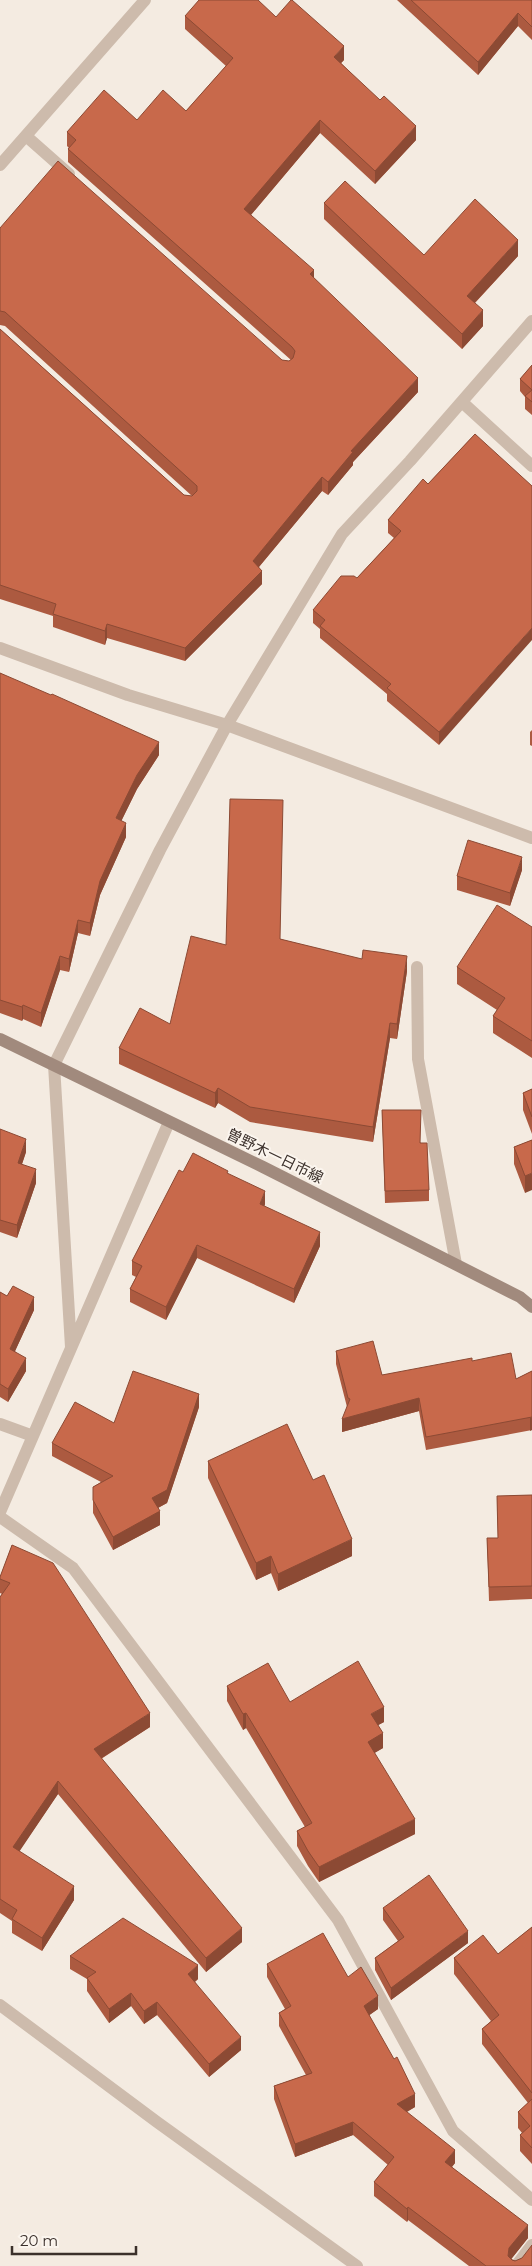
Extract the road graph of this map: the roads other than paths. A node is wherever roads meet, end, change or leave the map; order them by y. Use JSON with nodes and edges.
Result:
{"nodes":[{"id":1,"x":145,"y":0,"type":"edge"},
{"id":2,"x":26,"y":136,"type":"junction"},
{"id":3,"x":0,"y":165,"type":"edge"},
{"id":4,"x":78,"y":182,"type":"edge"},
{"id":5,"x":532,"y":321,"type":"edge"},
{"id":6,"x":462,"y":402,"type":"junction"},
{"id":7,"x":532,"y":466,"type":"edge"},
{"id":8,"x":0,"y":648,"type":"edge"},
{"id":9,"x":227,"y":725,"type":"junction"},
{"id":10,"x":532,"y":838,"type":"edge"},
{"id":11,"x":417,"y":967,"type":"dead end"},
{"id":12,"x":0,"y":1039,"type":"edge"},
{"id":13,"x":54,"y":1065,"type":"junction"},
{"id":14,"x":169,"y":1122,"type":"junction"},
{"id":15,"x":456,"y":1264,"type":"junction"},
{"id":16,"x":532,"y":1307,"type":"edge"},
{"id":17,"x":72,"y":1347,"type":"junction"},
{"id":18,"x":0,"y":1424,"type":"edge"},
{"id":19,"x":33,"y":1436,"type":"junction"},
{"id":20,"x":0,"y":1512,"type":"edge"},
{"id":21,"x":0,"y":1517,"type":"edge"},
{"id":22,"x":0,"y":2005,"type":"edge"},
{"id":23,"x":532,"y":2200,"type":"edge"},
{"id":24,"x":532,"y":2245,"type":"edge"},
{"id":25,"x":357,"y":2266,"type":"edge"},
{"id":26,"x":516,"y":2266,"type":"edge"}],
"edges":[{"from":1,"to":2,"type":"street"},
{"from":2,"to":3,"type":"street"},
{"from":2,"to":4,"type":"street"},
{"from":5,"to":6,"type":"street"},
{"from":6,"to":7,"type":"street"},
{"from":6,"to":9,"type":"street"},
{"from":8,"to":9,"type":"street"},
{"from":9,"to":10,"type":"street"},
{"from":9,"to":13,"type":"street"},
{"from":11,"to":15,"type":"street"},
{"from":12,"to":13,"type":"main road","name":"曽野木一日市線"},
{"from":13,"to":14,"type":"main road","name":"曽野木一日市線"},
{"from":13,"to":17,"type":"street"},
{"from":14,"to":15,"type":"main road","name":"曽野木一日市線"},
{"from":14,"to":17,"type":"street"},
{"from":15,"to":16,"type":"main road","name":"曽野木一日市線"},
{"from":17,"to":19,"type":"street"},
{"from":18,"to":19,"type":"street"},
{"from":19,"to":20,"type":"street"},
{"from":21,"to":23,"type":"street"},
{"from":22,"to":25,"type":"street"},
{"from":24,"to":26,"type":"street"}]}
